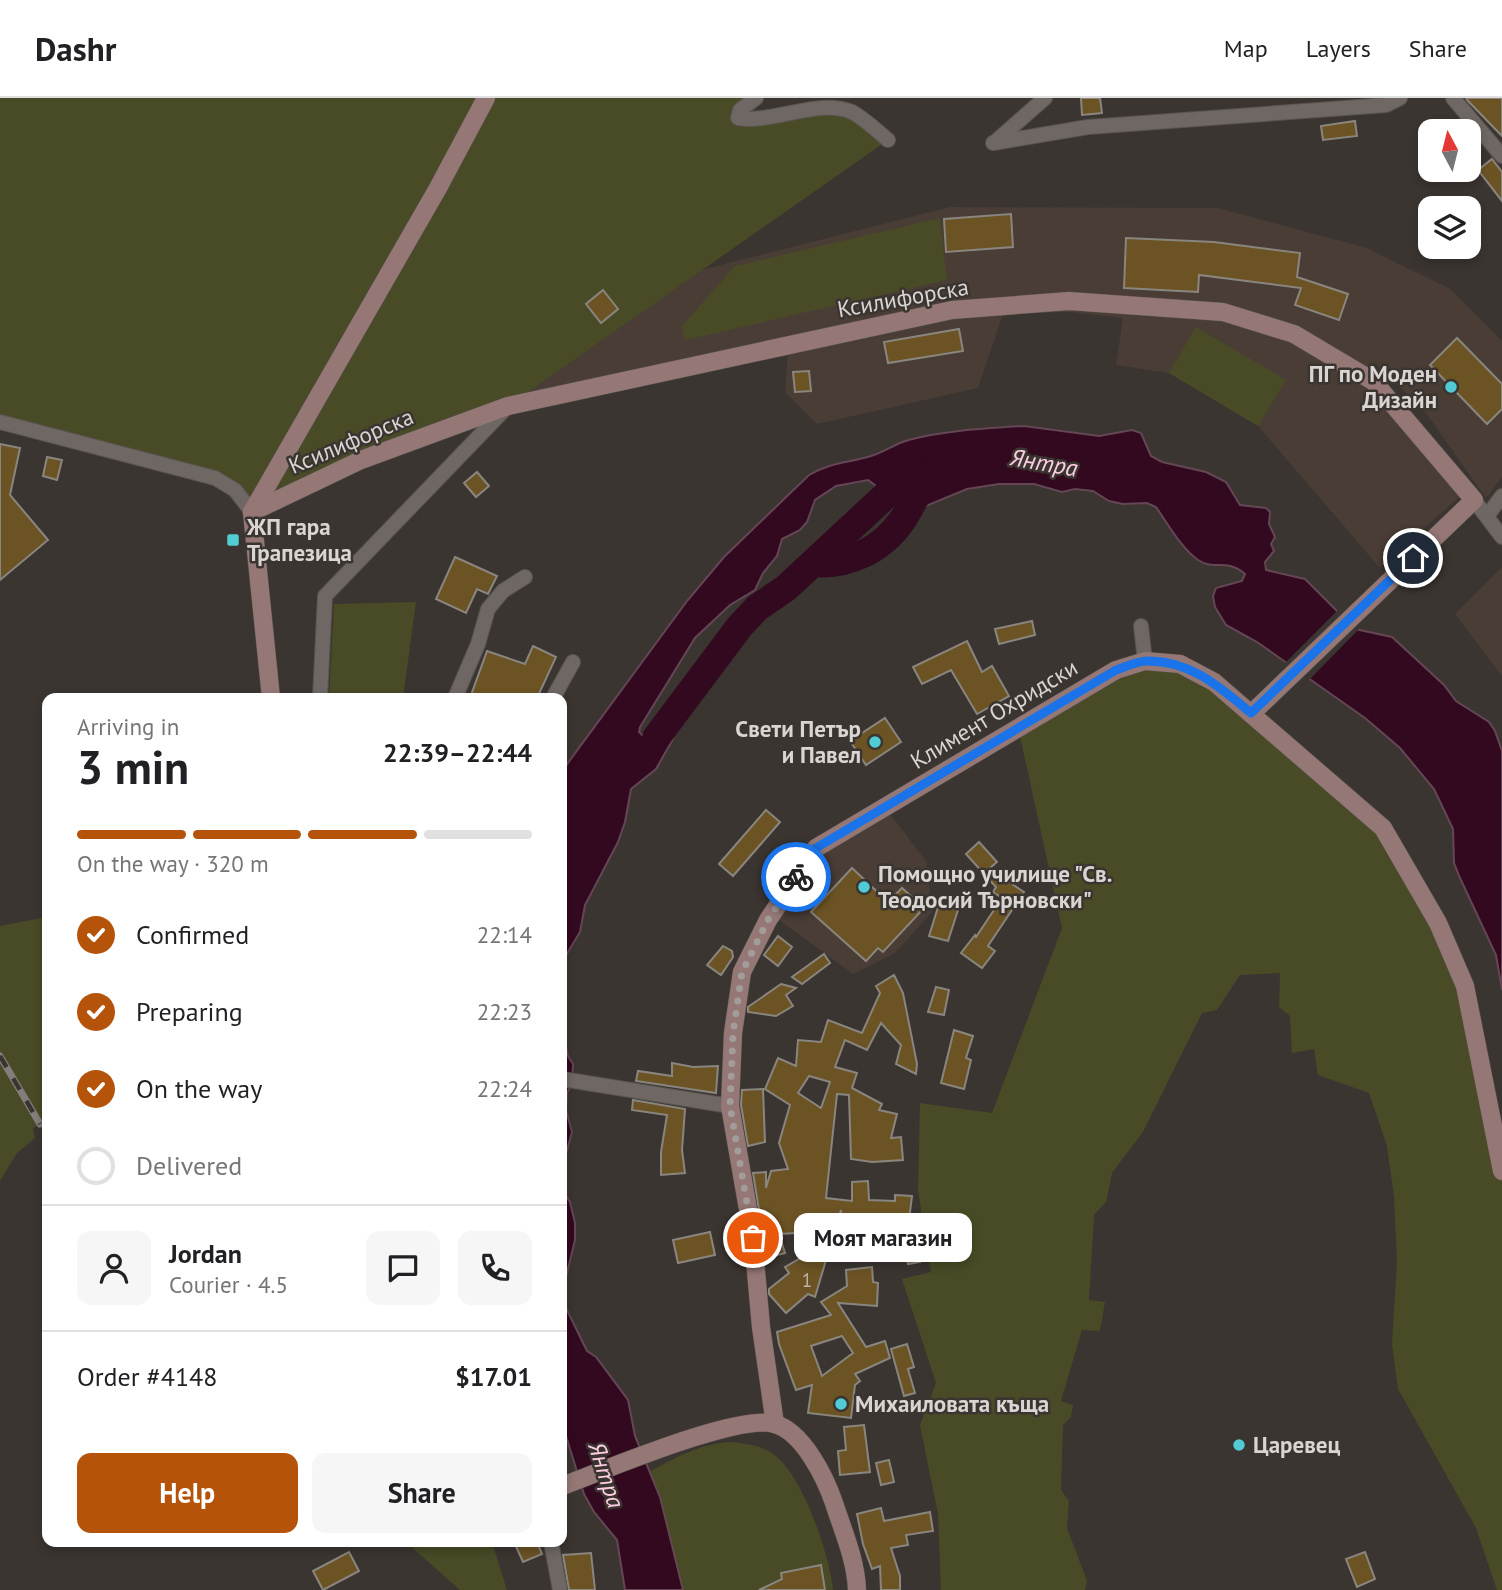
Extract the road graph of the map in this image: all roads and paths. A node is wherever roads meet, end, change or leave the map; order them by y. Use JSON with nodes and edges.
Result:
{"nodes":[{"id":1,"x":486,"y":98,"type":"edge"},
{"id":2,"x":756,"y":98,"type":"edge"},
{"id":3,"x":1045,"y":98,"type":"edge"},
{"id":4,"x":1400,"y":98,"type":"edge"},
{"id":5,"x":1453,"y":98,"type":"edge"},
{"id":6,"x":887,"y":140,"type":"dead end"},
{"id":7,"x":1502,"y":156,"type":"edge"},
{"id":8,"x":508,"y":406,"type":"junction"},
{"id":9,"x":0,"y":422,"type":"edge"},
{"id":10,"x":1502,"y":496,"type":"edge"},
{"id":11,"x":1474,"y":500,"type":"junction"},
{"id":12,"x":252,"y":512,"type":"junction"},
{"id":13,"x":1487,"y":516,"type":"junction"},
{"id":14,"x":1502,"y":537,"type":"edge"},
{"id":15,"x":525,"y":577,"type":"dead end"},
{"id":16,"x":1141,"y":626,"type":"dead end"},
{"id":17,"x":1145,"y":661,"type":"junction"},
{"id":18,"x":573,"y":662,"type":"dead end"},
{"id":19,"x":270,"y":693,"type":"edge"},
{"id":20,"x":320,"y":693,"type":"edge"},
{"id":21,"x":458,"y":693,"type":"edge"},
{"id":22,"x":556,"y":693,"type":"edge"},
{"id":23,"x":1251,"y":713,"type":"junction"},
{"id":24,"x":567,"y":1080,"type":"edge"},
{"id":25,"x":730,"y":1106,"type":"junction"},
{"id":26,"x":1502,"y":1171,"type":"edge"},
{"id":27,"x":775,"y":1424,"type":"junction"},
{"id":28,"x":567,"y":1484,"type":"edge"},
{"id":29,"x":552,"y":1547,"type":"edge"},
{"id":30,"x":560,"y":1590,"type":"edge"},
{"id":31,"x":857,"y":1590,"type":"edge"}],
"edges":[{"from":1,"to":12,"type":"street"},
{"from":2,"to":6,"type":"street"},
{"from":3,"to":4,"type":"street"},
{"from":5,"to":7,"type":"street"},
{"from":8,"to":11,"type":"street","name":"Ксилифорска"},
{"from":8,"to":12,"type":"street","name":"Ксилифорска"},
{"from":8,"to":20,"type":"street"},
{"from":9,"to":12,"type":"street"},
{"from":10,"to":13,"type":"street"},
{"from":11,"to":13,"type":"street","name":"Ксилифорска"},
{"from":11,"to":23,"type":"street"},
{"from":12,"to":19,"type":"street"},
{"from":13,"to":14,"type":"street","name":"Ксилифорска"},
{"from":15,"to":21,"type":"street"},
{"from":16,"to":17,"type":"street"},
{"from":17,"to":23,"type":"street","name":"Климент Охридски"},
{"from":17,"to":25,"type":"street","name":"Климент Охридски"},
{"from":18,"to":22,"type":"street"},
{"from":23,"to":26,"type":"street","name":"Климент Охридски"},
{"from":24,"to":25,"type":"street"},
{"from":25,"to":27,"type":"street","name":"Климент Охридски"},
{"from":27,"to":28,"type":"street"},
{"from":27,"to":31,"type":"street"},
{"from":29,"to":30,"type":"street"}]}
